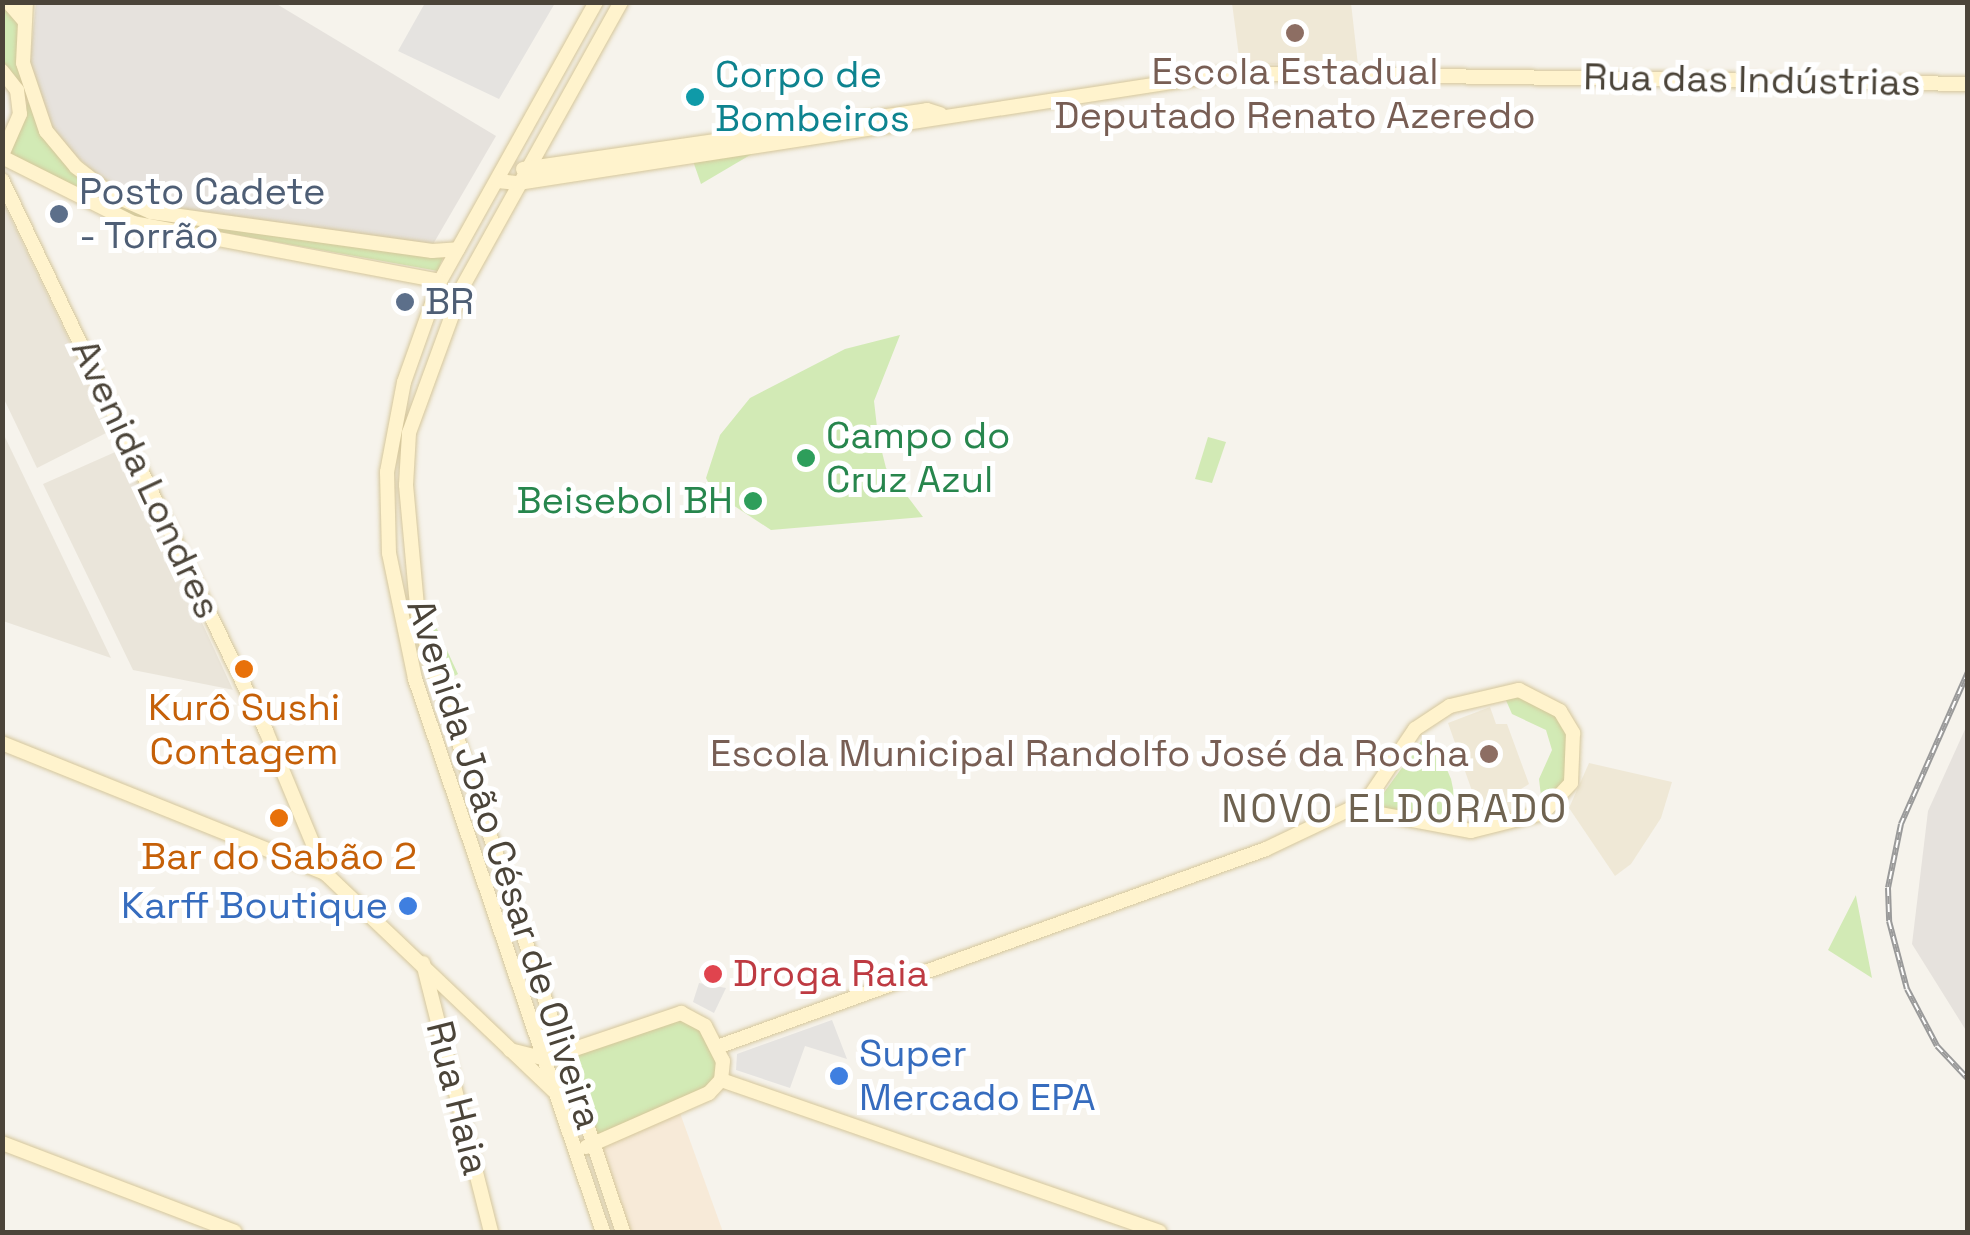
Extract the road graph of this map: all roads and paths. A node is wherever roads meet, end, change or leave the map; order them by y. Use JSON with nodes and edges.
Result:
{"nodes":[{"id":1,"x":26,"y":2,"type":"edge"},
{"id":2,"x":596,"y":2,"type":"edge"},
{"id":3,"x":620,"y":2,"type":"edge"},
{"id":4,"x":5,"y":4,"type":"edge"},
{"id":5,"x":22,"y":19,"type":"junction"},
{"id":6,"x":2,"y":71,"type":"edge"},
{"id":7,"x":1968,"y":84,"type":"edge"},
{"id":8,"x":24,"y":93,"type":"junction"},
{"id":9,"x":940,"y":114,"type":"junction"},
{"id":10,"x":2,"y":156,"type":"edge"},
{"id":11,"x":507,"y":166,"type":"junction"},
{"id":12,"x":527,"y":169,"type":"junction"},
{"id":13,"x":2,"y":180,"type":"edge"},
{"id":14,"x":498,"y":180,"type":"junction"},
{"id":15,"x":518,"y":183,"type":"junction"},
{"id":16,"x":458,"y":249,"type":"junction"},
{"id":17,"x":440,"y":282,"type":"junction"},
{"id":18,"x":2,"y":743,"type":"edge"},
{"id":19,"x":288,"y":779,"type":"junction"},
{"id":20,"x":1360,"y":809,"type":"junction"},
{"id":21,"x":318,"y":853,"type":"junction"},
{"id":22,"x":297,"y":856,"type":"junction"},
{"id":23,"x":329,"y":870,"type":"junction"},
{"id":24,"x":423,"y":962,"type":"junction"},
{"id":25,"x":720,"y":1046,"type":"junction"},
{"id":26,"x":510,"y":1050,"type":"junction"},
{"id":27,"x":563,"y":1055,"type":"junction"},
{"id":28,"x":546,"y":1059,"type":"junction"},
{"id":29,"x":721,"y":1080,"type":"junction"},
{"id":30,"x":557,"y":1094,"type":"junction"},
{"id":31,"x":592,"y":1142,"type":"junction"},
{"id":32,"x":2,"y":1143,"type":"edge"},
{"id":33,"x":578,"y":1156,"type":"junction"},
{"id":34,"x":234,"y":1232,"type":"edge"},
{"id":35,"x":492,"y":1232,"type":"edge"},
{"id":36,"x":603,"y":1232,"type":"edge"},
{"id":37,"x":623,"y":1232,"type":"edge"},
{"id":38,"x":1159,"y":1232,"type":"edge"}],
"edges":[{"from":1,"to":5,"type":"street"},
{"from":2,"to":11,"type":"street","name":"Avenida João César de Oliveira"},
{"from":3,"to":12,"type":"street","name":"Avenida João César de Oliveira"},
{"from":4,"to":5,"type":"street"},
{"from":5,"to":8,"type":"street"},
{"from":6,"to":8,"type":"street"},
{"from":7,"to":9,"type":"street","name":"Rua das Indústrias"},
{"from":8,"to":10,"type":"street"},
{"from":8,"to":16,"type":"street"},
{"from":9,"to":12,"type":"street","name":"Rua das Indústrias"},
{"from":9,"to":15,"type":"street","name":"Rua das Indústrias"},
{"from":10,"to":17,"type":"street"},
{"from":11,"to":12,"type":"street","name":"Rua das Indústrias"},
{"from":11,"to":14,"type":"street","name":"Avenida João César de Oliveira"},
{"from":12,"to":15,"type":"street","name":"Avenida João César de Oliveira"},
{"from":13,"to":19,"type":"street","name":"Avenida Londres"},
{"from":14,"to":15,"type":"street","name":"Rua das Indústrias"},
{"from":14,"to":16,"type":"street","name":"Avenida João César de Oliveira"},
{"from":15,"to":27,"type":"street","name":"Avenida João César de Oliveira"},
{"from":16,"to":17,"type":"street","name":"Avenida João César de Oliveira"},
{"from":17,"to":28,"type":"street","name":"Avenida João César de Oliveira"},
{"from":18,"to":22,"type":"street"},
{"from":19,"to":21,"type":"street","name":"Avenida Londres"},
{"from":19,"to":23,"type":"street","name":"Avenida Londres"},
{"from":20,"to":20,"type":"street"},
{"from":20,"to":25,"type":"street"},
{"from":21,"to":22,"type":"street"},
{"from":21,"to":23,"type":"street"},
{"from":22,"to":23,"type":"street"},
{"from":23,"to":24,"type":"street","name":"Avenida Londres"},
{"from":24,"to":26,"type":"street","name":"Avenida Londres"},
{"from":24,"to":35,"type":"street","name":"Rua Haia"},
{"from":25,"to":27,"type":"street"},
{"from":25,"to":29,"type":"street"},
{"from":26,"to":28,"type":"street"},
{"from":26,"to":30,"type":"street","name":"Avenida Londres"},
{"from":27,"to":28,"type":"street"},
{"from":27,"to":31,"type":"street","name":"Avenida João César de Oliveira"},
{"from":28,"to":30,"type":"street","name":"Avenida João César de Oliveira"},
{"from":29,"to":31,"type":"street"},
{"from":29,"to":38,"type":"street"},
{"from":30,"to":33,"type":"street","name":"Avenida João César de Oliveira"},
{"from":31,"to":33,"type":"street"},
{"from":31,"to":37,"type":"street","name":"Avenida João César de Oliveira"},
{"from":32,"to":34,"type":"street"},
{"from":33,"to":36,"type":"street","name":"Avenida João César de Oliveira"}]}
